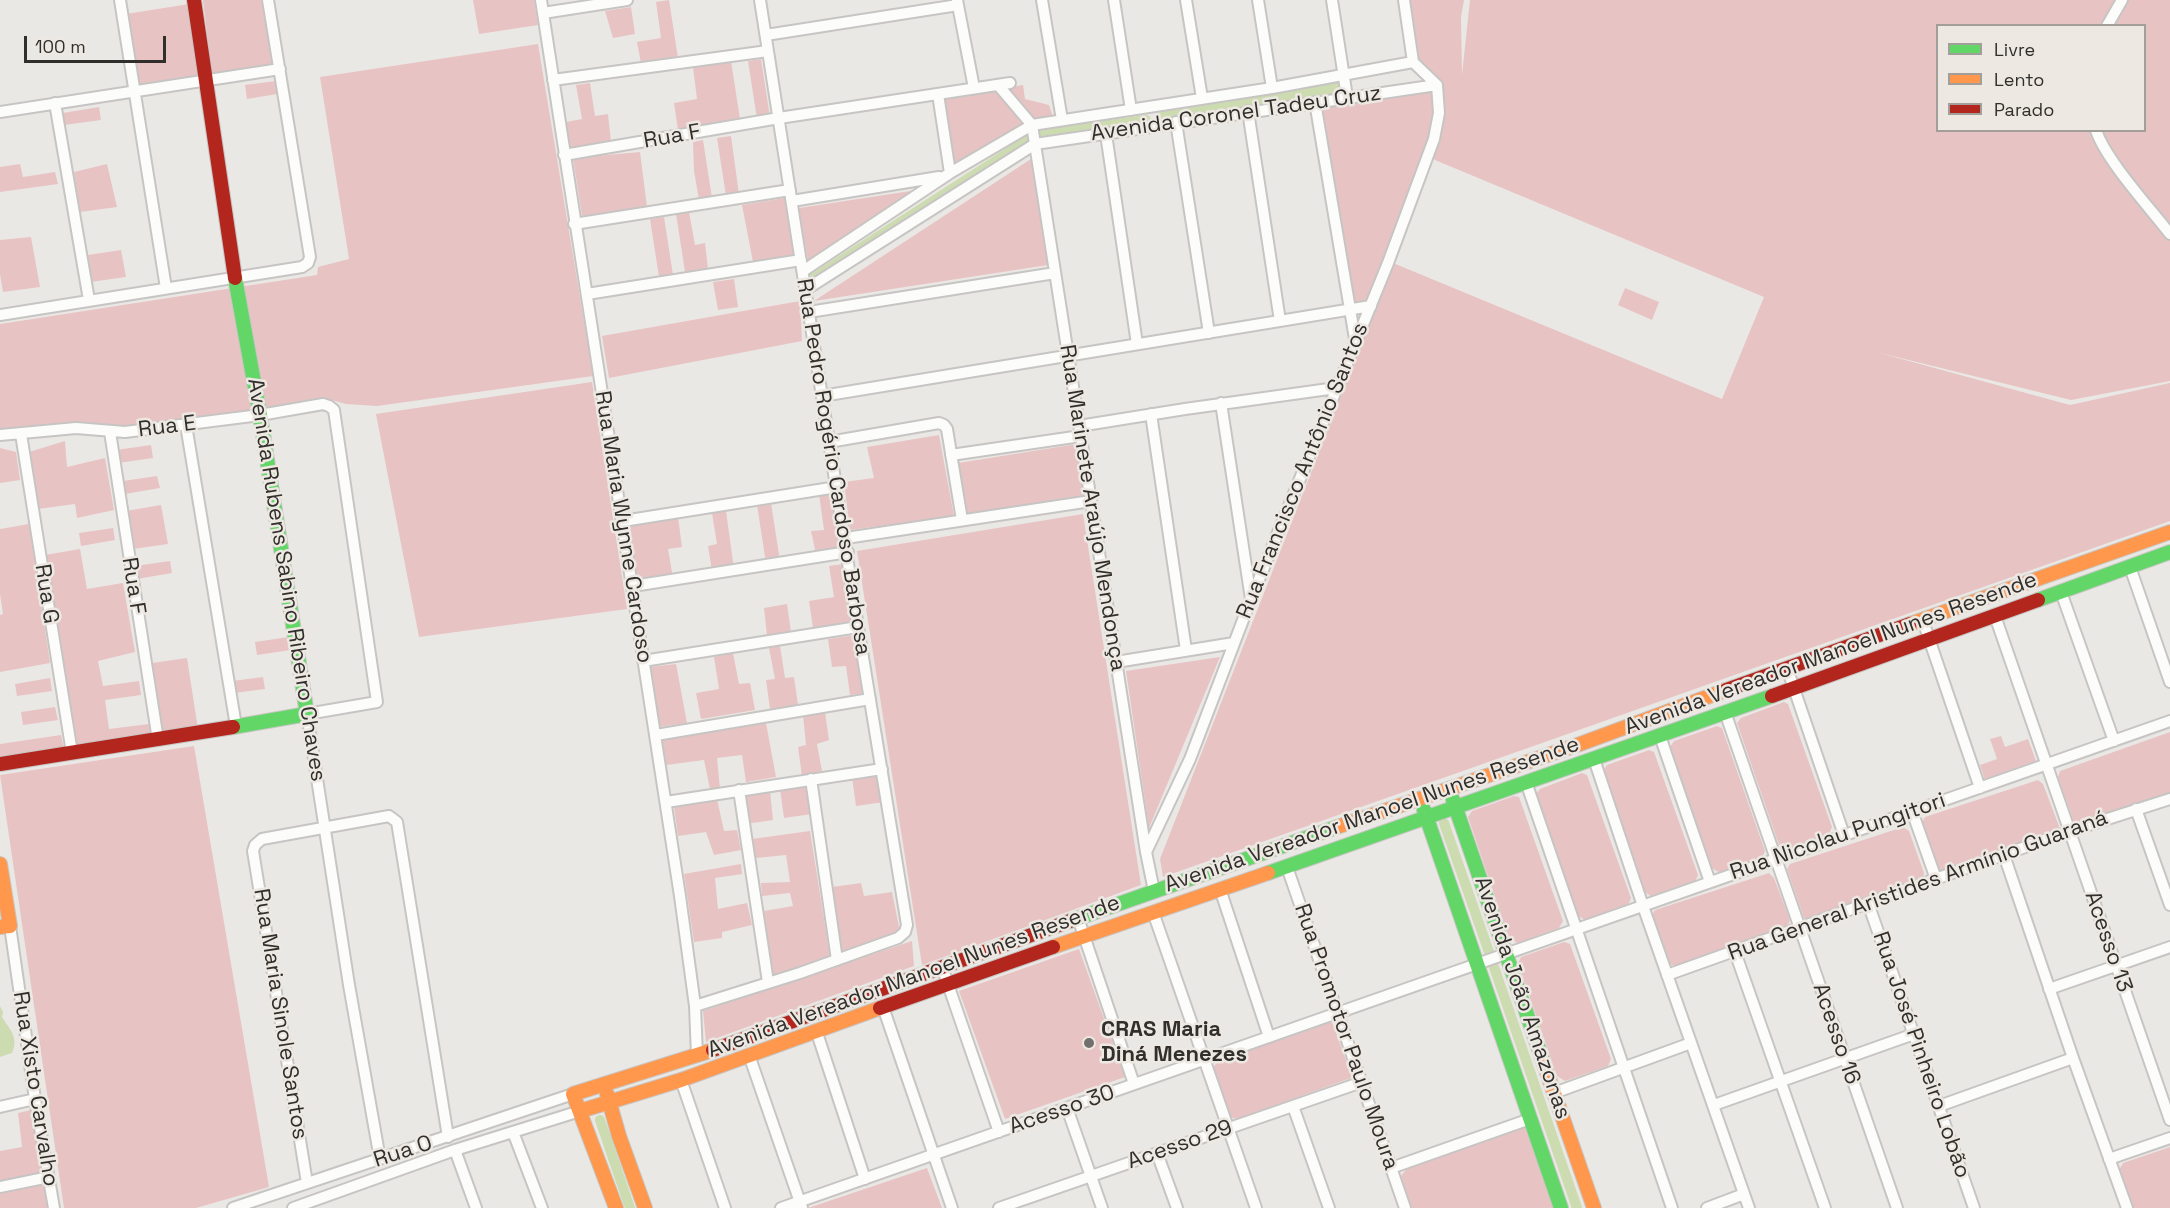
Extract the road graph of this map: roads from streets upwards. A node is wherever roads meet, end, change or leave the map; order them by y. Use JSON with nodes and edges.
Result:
{"nodes":[{"id":1,"x":120,"y":0,"type":"edge"},
{"id":2,"x":194,"y":0,"type":"edge"},
{"id":3,"x":268,"y":0,"type":"edge"},
{"id":4,"x":541,"y":0,"type":"edge"},
{"id":5,"x":627,"y":0,"type":"edge"},
{"id":6,"x":760,"y":0,"type":"edge"},
{"id":7,"x":1042,"y":0,"type":"edge"},
{"id":8,"x":1114,"y":0,"type":"edge"},
{"id":9,"x":1186,"y":0,"type":"edge"},
{"id":10,"x":1258,"y":0,"type":"edge"},
{"id":11,"x":1332,"y":0,"type":"edge"},
{"id":12,"x":1404,"y":0,"type":"edge"},
{"id":13,"x":2122,"y":0,"type":"edge"},
{"id":14,"x":958,"y":3,"type":"edge"},
{"id":15,"x":543,"y":12,"type":"junction"},
{"id":16,"x":2108,"y":24,"type":"edge"},
{"id":17,"x":766,"y":36,"type":"junction"},
{"id":18,"x":768,"y":51,"type":"junction"},
{"id":19,"x":1413,"y":62,"type":"junction"},
{"id":20,"x":280,"y":69,"type":"junction"},
{"id":21,"x":1344,"y":75,"type":"junction"},
{"id":22,"x":206,"y":80,"type":"junction"},
{"id":23,"x":553,"y":80,"type":"junction"},
{"id":24,"x":1010,"y":83,"type":"dead end"},
{"id":25,"x":998,"y":85,"type":"junction"},
{"id":26,"x":1437,"y":85,"type":"junction"},
{"id":27,"x":974,"y":88,"type":"junction"},
{"id":28,"x":1272,"y":88,"type":"junction"},
{"id":29,"x":134,"y":91,"type":"junction"},
{"id":30,"x":938,"y":94,"type":"junction"},
{"id":31,"x":1347,"y":97,"type":"junction"},
{"id":32,"x":1202,"y":98,"type":"junction"},
{"id":33,"x":1315,"y":102,"type":"junction"},
{"id":34,"x":56,"y":103,"type":"junction"},
{"id":35,"x":1150,"y":106,"type":"junction"},
{"id":36,"x":1131,"y":110,"type":"junction"},
{"id":37,"x":1248,"y":111,"type":"junction"},
{"id":38,"x":0,"y":112,"type":"edge"},
{"id":39,"x":779,"y":118,"type":"junction"},
{"id":40,"x":1062,"y":120,"type":"junction"},
{"id":41,"x":1176,"y":122,"type":"junction"},
{"id":42,"x":1032,"y":124,"type":"junction"},
{"id":43,"x":1154,"y":126,"type":"junction"},
{"id":44,"x":2097,"y":132,"type":"edge"},
{"id":45,"x":1106,"y":134,"type":"junction"},
{"id":46,"x":1035,"y":144,"type":"junction"},
{"id":47,"x":564,"y":155,"type":"junction"},
{"id":48,"x":947,"y":174,"type":"junction"},
{"id":49,"x":791,"y":195,"type":"junction"},
{"id":50,"x":574,"y":224,"type":"junction"},
{"id":51,"x":2170,"y":234,"type":"edge"},
{"id":52,"x":802,"y":266,"type":"junction"},
{"id":53,"x":1055,"y":273,"type":"junction"},
{"id":54,"x":235,"y":276,"type":"junction"},
{"id":55,"x":166,"y":288,"type":"junction"},
{"id":56,"x":805,"y":290,"type":"junction"},
{"id":57,"x":587,"y":294,"type":"junction"},
{"id":58,"x":89,"y":300,"type":"junction"},
{"id":59,"x":1371,"y":306,"type":"junction"},
{"id":60,"x":1350,"y":310,"type":"junction"},
{"id":61,"x":809,"y":312,"type":"junction"},
{"id":62,"x":0,"y":314,"type":"edge"},
{"id":63,"x":1280,"y":321,"type":"junction"},
{"id":64,"x":1209,"y":333,"type":"junction"},
{"id":65,"x":1355,"y":340,"type":"junction"},
{"id":66,"x":1137,"y":344,"type":"junction"},
{"id":67,"x":1068,"y":356,"type":"junction"},
{"id":68,"x":1336,"y":388,"type":"junction"},
{"id":69,"x":822,"y":396,"type":"junction"},
{"id":70,"x":1221,"y":403,"type":"junction"},
{"id":71,"x":1151,"y":414,"type":"junction"},
{"id":72,"x":260,"y":415,"type":"junction"},
{"id":73,"x":186,"y":425,"type":"junction"},
{"id":74,"x":1080,"y":431,"type":"junction"},
{"id":75,"x":110,"y":432,"type":"junction"},
{"id":76,"x":21,"y":434,"type":"junction"},
{"id":77,"x":0,"y":435,"type":"edge"},
{"id":78,"x":829,"y":442,"type":"junction"},
{"id":79,"x":951,"y":455,"type":"junction"},
{"id":80,"x":837,"y":486,"type":"junction"},
{"id":81,"x":1091,"y":501,"type":"junction"},
{"id":82,"x":962,"y":519,"type":"junction"},
{"id":83,"x":623,"y":521,"type":"junction"},
{"id":84,"x":2170,"y":532,"type":"edge"},
{"id":85,"x":846,"y":538,"type":"junction"},
{"id":86,"x":848,"y":552,"type":"junction"},
{"id":87,"x":2170,"y":552,"type":"edge"},
{"id":88,"x":2130,"y":567,"type":"junction"},
{"id":89,"x":633,"y":586,"type":"junction"},
{"id":90,"x":2061,"y":592,"type":"junction"},
{"id":91,"x":1251,"y":599,"type":"junction"},
{"id":92,"x":1995,"y":616,"type":"junction"},
{"id":93,"x":1923,"y":621,"type":"junction"},
{"id":94,"x":858,"y":627,"type":"junction"},
{"id":95,"x":1929,"y":640,"type":"junction"},
{"id":96,"x":1234,"y":643,"type":"junction"},
{"id":97,"x":1186,"y":650,"type":"junction"},
{"id":98,"x":643,"y":661,"type":"junction"},
{"id":99,"x":1116,"y":662,"type":"junction"},
{"id":100,"x":1786,"y":668,"type":"junction"},
{"id":101,"x":2170,"y":682,"type":"edge"},
{"id":102,"x":1793,"y":688,"type":"junction"},
{"id":103,"x":870,"y":699,"type":"junction"},
{"id":104,"x":1725,"y":712,"type":"junction"},
{"id":105,"x":307,"y":714,"type":"junction"},
{"id":106,"x":2170,"y":721,"type":"edge"},
{"id":107,"x":236,"y":726,"type":"junction"},
{"id":108,"x":656,"y":735,"type":"junction"},
{"id":109,"x":1660,"y":736,"type":"junction"},
{"id":110,"x":158,"y":740,"type":"junction"},
{"id":111,"x":2115,"y":741,"type":"junction"},
{"id":112,"x":72,"y":753,"type":"junction"},
{"id":113,"x":1594,"y":759,"type":"junction"},
{"id":114,"x":0,"y":764,"type":"edge"},
{"id":115,"x":2047,"y":764,"type":"junction"},
{"id":116,"x":882,"y":769,"type":"junction"},
{"id":117,"x":811,"y":779,"type":"junction"},
{"id":118,"x":1526,"y":782,"type":"junction"},
{"id":119,"x":1449,"y":788,"type":"junction"},
{"id":120,"x":1980,"y":788,"type":"junction"},
{"id":121,"x":739,"y":790,"type":"junction"},
{"id":122,"x":1420,"y":798,"type":"junction"},
{"id":123,"x":2170,"y":799,"type":"edge"},
{"id":124,"x":666,"y":802,"type":"junction"},
{"id":125,"x":1456,"y":807,"type":"junction"},
{"id":126,"x":2136,"y":809,"type":"junction"},
{"id":127,"x":1912,"y":812,"type":"junction"},
{"id":128,"x":1427,"y":817,"type":"junction"},
{"id":129,"x":326,"y":827,"type":"junction"},
{"id":130,"x":2070,"y":831,"type":"junction"},
{"id":131,"x":1844,"y":835,"type":"junction"},
{"id":132,"x":1146,"y":852,"type":"junction"},
{"id":133,"x":2004,"y":855,"type":"junction"},
{"id":134,"x":1776,"y":859,"type":"junction"},
{"id":135,"x":0,"y":864,"type":"edge"},
{"id":136,"x":1287,"y":867,"type":"junction"},
{"id":137,"x":1936,"y":879,"type":"junction"},
{"id":138,"x":1710,"y":882,"type":"junction"},
{"id":139,"x":1220,"y":889,"type":"junction"},
{"id":140,"x":1154,"y":891,"type":"junction"},
{"id":141,"x":1868,"y":903,"type":"junction"},
{"id":142,"x":2170,"y":905,"type":"edge"},
{"id":143,"x":1643,"y":906,"type":"junction"},
{"id":144,"x":1158,"y":910,"type":"junction"},
{"id":145,"x":1078,"y":918,"type":"junction"},
{"id":146,"x":5,"y":927,"type":"edge"},
{"id":147,"x":1799,"y":927,"type":"junction"},
{"id":148,"x":1576,"y":930,"type":"junction"},
{"id":149,"x":1084,"y":936,"type":"junction"},
{"id":150,"x":2170,"y":947,"type":"edge"},
{"id":151,"x":1735,"y":952,"type":"junction"},
{"id":152,"x":1506,"y":954,"type":"junction"},
{"id":153,"x":837,"y":960,"type":"junction"},
{"id":154,"x":1478,"y":964,"type":"junction"},
{"id":155,"x":2116,"y":965,"type":"junction"},
{"id":156,"x":942,"y":967,"type":"junction"},
{"id":157,"x":1667,"y":975,"type":"junction"},
{"id":158,"x":768,"y":982,"type":"junction"},
{"id":159,"x":948,"y":983,"type":"junction"},
{"id":160,"x":2049,"y":989,"type":"junction"},
{"id":161,"x":695,"y":1006,"type":"junction"},
{"id":162,"x":882,"y":1007,"type":"junction"},
{"id":163,"x":1338,"y":1013,"type":"junction"},
{"id":164,"x":816,"y":1030,"type":"junction"},
{"id":165,"x":1914,"y":1034,"type":"junction"},
{"id":166,"x":1269,"y":1037,"type":"junction"},
{"id":167,"x":1692,"y":1043,"type":"junction"},
{"id":168,"x":749,"y":1055,"type":"junction"},
{"id":169,"x":697,"y":1056,"type":"junction"},
{"id":170,"x":2073,"y":1058,"type":"junction"},
{"id":171,"x":1845,"y":1059,"type":"junction"},
{"id":172,"x":1204,"y":1060,"type":"junction"},
{"id":173,"x":1623,"y":1068,"type":"junction"},
{"id":174,"x":622,"y":1080,"type":"junction"},
{"id":175,"x":681,"y":1080,"type":"junction"},
{"id":176,"x":1362,"y":1082,"type":"junction"},
{"id":177,"x":1779,"y":1082,"type":"junction"},
{"id":178,"x":1134,"y":1084,"type":"junction"},
{"id":179,"x":604,"y":1085,"type":"junction"},
{"id":180,"x":1554,"y":1093,"type":"junction"},
{"id":181,"x":573,"y":1094,"type":"junction"},
{"id":182,"x":626,"y":1097,"type":"junction"},
{"id":183,"x":35,"y":1099,"type":"junction"},
{"id":184,"x":1714,"y":1105,"type":"junction"},
{"id":185,"x":1293,"y":1106,"type":"junction"},
{"id":186,"x":1939,"y":1106,"type":"junction"},
{"id":187,"x":0,"y":1107,"type":"edge"},
{"id":188,"x":610,"y":1107,"type":"junction"},
{"id":189,"x":1067,"y":1108,"type":"junction"},
{"id":190,"x":582,"y":1115,"type":"junction"},
{"id":191,"x":1530,"y":1119,"type":"junction"},
{"id":192,"x":2170,"y":1120,"type":"edge"},
{"id":193,"x":1228,"y":1128,"type":"junction"},
{"id":194,"x":513,"y":1132,"type":"junction"},
{"id":195,"x":999,"y":1132,"type":"junction"},
{"id":196,"x":448,"y":1137,"type":"junction"},
{"id":197,"x":2170,"y":1138,"type":"edge"},
{"id":198,"x":455,"y":1150,"type":"junction"},
{"id":199,"x":1157,"y":1153,"type":"junction"},
{"id":200,"x":934,"y":1155,"type":"junction"},
{"id":201,"x":380,"y":1159,"type":"junction"},
{"id":202,"x":2109,"y":1159,"type":"junction"},
{"id":203,"x":1391,"y":1168,"type":"junction"},
{"id":204,"x":1091,"y":1176,"type":"junction"},
{"id":205,"x":49,"y":1177,"type":"junction"},
{"id":206,"x":865,"y":1179,"type":"junction"},
{"id":207,"x":307,"y":1183,"type":"junction"},
{"id":208,"x":0,"y":1187,"type":"edge"},
{"id":209,"x":1744,"y":1194,"type":"junction"},
{"id":210,"x":1026,"y":1204,"type":"edge"},
{"id":211,"x":801,"y":1205,"type":"edge"},
{"id":212,"x":54,"y":1208,"type":"edge"},
{"id":213,"x":233,"y":1208,"type":"edge"},
{"id":214,"x":293,"y":1208,"type":"edge"},
{"id":215,"x":476,"y":1208,"type":"edge"},
{"id":216,"x":542,"y":1208,"type":"edge"},
{"id":217,"x":616,"y":1208,"type":"edge"},
{"id":218,"x":645,"y":1208,"type":"edge"},
{"id":219,"x":725,"y":1208,"type":"edge"},
{"id":220,"x":781,"y":1208,"type":"edge"},
{"id":221,"x":952,"y":1208,"type":"edge"},
{"id":222,"x":999,"y":1208,"type":"edge"},
{"id":223,"x":1102,"y":1208,"type":"edge"},
{"id":224,"x":1177,"y":1208,"type":"edge"},
{"id":225,"x":1256,"y":1208,"type":"edge"},
{"id":226,"x":1329,"y":1208,"type":"edge"},
{"id":227,"x":1405,"y":1208,"type":"edge"},
{"id":228,"x":1561,"y":1208,"type":"edge"},
{"id":229,"x":1594,"y":1208,"type":"edge"},
{"id":230,"x":1672,"y":1208,"type":"edge"},
{"id":231,"x":1707,"y":1208,"type":"edge"},
{"id":232,"x":1749,"y":1208,"type":"edge"},
{"id":233,"x":1825,"y":1208,"type":"edge"},
{"id":234,"x":1897,"y":1208,"type":"edge"},
{"id":235,"x":1974,"y":1208,"type":"edge"},
{"id":236,"x":2127,"y":1208,"type":"edge"}],
"edges":[{"from":1,"to":29,"type":"street"},
{"from":2,"to":22,"type":"street","name":"Avenida Rubens Sabino Ribeiro Chaves"},
{"from":3,"to":20,"type":"street"},
{"from":4,"to":15,"type":"street","name":"Rua Maria Wynne Cardoso"},
{"from":5,"to":15,"type":"street"},
{"from":6,"to":17,"type":"street","name":"Rua Pedro Rogério Cardoso Barbosa"},
{"from":7,"to":40,"type":"street"},
{"from":8,"to":36,"type":"street"},
{"from":9,"to":32,"type":"street"},
{"from":10,"to":28,"type":"street"},
{"from":11,"to":21,"type":"street"},
{"from":12,"to":19,"type":"street"},
{"from":13,"to":16,"type":"street"},
{"from":14,"to":17,"type":"street"},
{"from":14,"to":27,"type":"street"},
{"from":15,"to":23,"type":"street","name":"Rua Maria Wynne Cardoso"},
{"from":17,"to":18,"type":"street","name":"Rua Pedro Rogério Cardoso Barbosa"},
{"from":18,"to":23,"type":"street"},
{"from":18,"to":39,"type":"street","name":"Rua Pedro Rogério Cardoso Barbosa"},
{"from":19,"to":21,"type":"street","name":"Avenida Coronel Tadeu Cruz"},
{"from":19,"to":26,"type":"street"},
{"from":20,"to":22,"type":"street"},
{"from":20,"to":54,"type":"street"},
{"from":21,"to":28,"type":"street","name":"Avenida Coronel Tadeu Cruz"},
{"from":21,"to":31,"type":"street"},
{"from":22,"to":29,"type":"street"},
{"from":22,"to":54,"type":"street","name":"Avenida Rubens Sabino Ribeiro Chaves"},
{"from":23,"to":47,"type":"street","name":"Rua Maria Wynne Cardoso"},
{"from":24,"to":25,"type":"street"},
{"from":25,"to":27,"type":"street"},
{"from":25,"to":42,"type":"street"},
{"from":26,"to":31,"type":"street","name":"Avenida Coronel Tadeu Cruz"},
{"from":26,"to":59,"type":"street","name":"Rua Francisco Antônio Santos"},
{"from":27,"to":30,"type":"street"},
{"from":28,"to":32,"type":"street","name":"Avenida Coronel Tadeu Cruz"},
{"from":29,"to":34,"type":"street"},
{"from":29,"to":55,"type":"street"},
{"from":30,"to":39,"type":"street"},
{"from":30,"to":48,"type":"street"},
{"from":31,"to":33,"type":"street","name":"Avenida Coronel Tadeu Cruz"},
{"from":32,"to":35,"type":"street","name":"Avenida Coronel Tadeu Cruz"},
{"from":33,"to":37,"type":"street","name":"Avenida Coronel Tadeu Cruz"},
{"from":33,"to":60,"type":"street"},
{"from":34,"to":38,"type":"street"},
{"from":34,"to":58,"type":"street"},
{"from":35,"to":36,"type":"street","name":"Avenida Coronel Tadeu Cruz"},
{"from":35,"to":43,"type":"street"},
{"from":36,"to":40,"type":"street","name":"Avenida Coronel Tadeu Cruz"},
{"from":37,"to":41,"type":"street","name":"Avenida Coronel Tadeu Cruz"},
{"from":37,"to":63,"type":"street"},
{"from":39,"to":47,"type":"street","name":"Rua F"},
{"from":39,"to":49,"type":"street","name":"Rua Pedro Rogério Cardoso Barbosa"},
{"from":40,"to":42,"type":"street","name":"Avenida Coronel Tadeu Cruz"},
{"from":41,"to":43,"type":"street","name":"Avenida Coronel Tadeu Cruz"},
{"from":41,"to":64,"type":"street"},
{"from":42,"to":46,"type":"street","name":"Rua Marinete Araújo Mendonça"},
{"from":42,"to":48,"type":"street"},
{"from":43,"to":45,"type":"street","name":"Avenida Coronel Tadeu Cruz"},
{"from":44,"to":51,"type":"street"},
{"from":45,"to":46,"type":"street","name":"Avenida Coronel Tadeu Cruz"},
{"from":45,"to":66,"type":"street"},
{"from":46,"to":53,"type":"street","name":"Rua Marinete Araújo Mendonça"},
{"from":46,"to":56,"type":"street"},
{"from":47,"to":50,"type":"street","name":"Rua Maria Wynne Cardoso"},
{"from":48,"to":49,"type":"street"},
{"from":48,"to":52,"type":"street"},
{"from":49,"to":50,"type":"street"},
{"from":49,"to":52,"type":"street","name":"Rua Pedro Rogério Cardoso Barbosa"},
{"from":50,"to":57,"type":"street","name":"Rua Maria Wynne Cardoso"},
{"from":52,"to":56,"type":"street","name":"Rua Pedro Rogério Cardoso Barbosa"},
{"from":52,"to":57,"type":"street"},
{"from":53,"to":61,"type":"street"},
{"from":53,"to":67,"type":"street","name":"Rua Marinete Araújo Mendonça"},
{"from":54,"to":55,"type":"street"},
{"from":54,"to":72,"type":"street","name":"Avenida Rubens Sabino Ribeiro Chaves"},
{"from":55,"to":58,"type":"street"},
{"from":56,"to":61,"type":"street","name":"Rua Pedro Rogério Cardoso Barbosa"},
{"from":57,"to":83,"type":"street","name":"Rua Maria Wynne Cardoso"},
{"from":58,"to":62,"type":"street"},
{"from":59,"to":60,"type":"street"},
{"from":59,"to":65,"type":"street","name":"Rua Francisco Antônio Santos"},
{"from":60,"to":63,"type":"street"},
{"from":60,"to":65,"type":"street"},
{"from":61,"to":69,"type":"street","name":"Rua Pedro Rogério Cardoso Barbosa"},
{"from":63,"to":64,"type":"street"},
{"from":64,"to":66,"type":"street"},
{"from":65,"to":68,"type":"street","name":"Rua Francisco Antônio Santos"},
{"from":66,"to":67,"type":"street"},
{"from":67,"to":69,"type":"street"},
{"from":67,"to":74,"type":"street","name":"Rua Marinete Araújo Mendonça"},
{"from":68,"to":70,"type":"street"},
{"from":68,"to":91,"type":"street","name":"Rua Francisco Antônio Santos"},
{"from":69,"to":78,"type":"street","name":"Rua Pedro Rogério Cardoso Barbosa"},
{"from":70,"to":71,"type":"street"},
{"from":70,"to":91,"type":"street"},
{"from":71,"to":74,"type":"street"},
{"from":71,"to":97,"type":"street"},
{"from":72,"to":73,"type":"street","name":"Rua E"},
{"from":72,"to":105,"type":"street","name":"Avenida Rubens Sabino Ribeiro Chaves"},
{"from":72,"to":105,"type":"street","name":"Rua E"},
{"from":73,"to":75,"type":"street","name":"Rua E"},
{"from":73,"to":107,"type":"street"},
{"from":74,"to":79,"type":"street"},
{"from":74,"to":81,"type":"street","name":"Rua Marinete Araújo Mendonça"},
{"from":75,"to":76,"type":"street","name":"Rua E"},
{"from":75,"to":110,"type":"street","name":"Rua F"},
{"from":76,"to":77,"type":"street","name":"Rua E"},
{"from":76,"to":112,"type":"street","name":"Rua G"},
{"from":78,"to":79,"type":"street"},
{"from":78,"to":80,"type":"street","name":"Rua Pedro Rogério Cardoso Barbosa"},
{"from":79,"to":82,"type":"street"},
{"from":80,"to":83,"type":"street"},
{"from":80,"to":85,"type":"street","name":"Rua Pedro Rogério Cardoso Barbosa"},
{"from":81,"to":82,"type":"street"},
{"from":81,"to":99,"type":"street","name":"Rua Marinete Araújo Mendonça"},
{"from":82,"to":85,"type":"street"},
{"from":83,"to":89,"type":"street","name":"Rua Maria Wynne Cardoso"},
{"from":84,"to":93,"type":"street","name":"Avenida Vereador Manoel Nunes Resende"},
{"from":85,"to":86,"type":"street","name":"Rua Pedro Rogério Cardoso Barbosa"},
{"from":86,"to":89,"type":"street"},
{"from":86,"to":94,"type":"street","name":"Rua Pedro Rogério Cardoso Barbosa"},
{"from":87,"to":88,"type":"street","name":"Avenida Vereador Manoel Nunes Resende"},
{"from":88,"to":90,"type":"street","name":"Avenida Vereador Manoel Nunes Resende"},
{"from":88,"to":101,"type":"street"},
{"from":89,"to":98,"type":"street","name":"Rua Maria Wynne Cardoso"},
{"from":90,"to":92,"type":"street","name":"Avenida Vereador Manoel Nunes Resende"},
{"from":90,"to":111,"type":"street"},
{"from":91,"to":96,"type":"street","name":"Rua Francisco Antônio Santos"},
{"from":92,"to":95,"type":"street","name":"Avenida Vereador Manoel Nunes Resende"},
{"from":92,"to":115,"type":"street","name":"Acesso 13"},
{"from":93,"to":95,"type":"street"},
{"from":93,"to":100,"type":"street","name":"Avenida Vereador Manoel Nunes Resende"},
{"from":94,"to":98,"type":"street"},
{"from":94,"to":103,"type":"street","name":"Rua Pedro Rogério Cardoso Barbosa"},
{"from":95,"to":102,"type":"street","name":"Avenida Vereador Manoel Nunes Resende"},
{"from":95,"to":120,"type":"street"},
{"from":96,"to":97,"type":"street"},
{"from":96,"to":132,"type":"street","name":"Rua Francisco Antônio Santos"},
{"from":97,"to":99,"type":"street"},
{"from":98,"to":108,"type":"street","name":"Rua Maria Wynne Cardoso"},
{"from":99,"to":132,"type":"street","name":"Rua Marinete Araújo Mendonça"},
{"from":100,"to":102,"type":"street"},
{"from":100,"to":119,"type":"street","name":"Avenida Vereador Manoel Nunes Resende"},
{"from":102,"to":104,"type":"street","name":"Avenida Vereador Manoel Nunes Resende"},
{"from":102,"to":131,"type":"street"},
{"from":103,"to":108,"type":"street"},
{"from":103,"to":116,"type":"street","name":"Rua Pedro Rogério Cardoso Barbosa"},
{"from":104,"to":109,"type":"street","name":"Avenida Vereador Manoel Nunes Resende"},
{"from":104,"to":134,"type":"street","name":"Acesso 16"},
{"from":105,"to":107,"type":"street"},
{"from":105,"to":129,"type":"street","name":"Avenida Rubens Sabino Ribeiro Chaves"},
{"from":106,"to":111,"type":"street","name":"Rua Nicolau Pungitori"},
{"from":107,"to":110,"type":"street"},
{"from":108,"to":124,"type":"street","name":"Rua Maria Wynne Cardoso"},
{"from":109,"to":113,"type":"street","name":"Avenida Vereador Manoel Nunes Resende"},
{"from":109,"to":138,"type":"street"},
{"from":110,"to":112,"type":"street"},
{"from":111,"to":115,"type":"street","name":"Rua Nicolau Pungitori"},
{"from":112,"to":114,"type":"street"},
{"from":113,"to":118,"type":"street","name":"Avenida Vereador Manoel Nunes Resende"},
{"from":113,"to":143,"type":"street"},
{"from":115,"to":120,"type":"street","name":"Rua Nicolau Pungitori"},
{"from":115,"to":130,"type":"street","name":"Acesso 13"},
{"from":116,"to":117,"type":"street"},
{"from":116,"to":153,"type":"street","name":"Rua Pedro Rogério Cardoso Barbosa"},
{"from":117,"to":121,"type":"street"},
{"from":117,"to":153,"type":"street"},
{"from":118,"to":125,"type":"street","name":"Avenida Vereador Manoel Nunes Resende"},
{"from":118,"to":148,"type":"street"},
{"from":119,"to":122,"type":"street","name":"Avenida Vereador Manoel Nunes Resende"},
{"from":119,"to":125,"type":"street","name":"Avenida João Amazonas"},
{"from":120,"to":127,"type":"street","name":"Rua Nicolau Pungitori"},
{"from":121,"to":124,"type":"street"},
{"from":121,"to":158,"type":"street"},
{"from":122,"to":128,"type":"street","name":"Avenida João Amazonas"},
{"from":122,"to":140,"type":"street","name":"Avenida Vereador Manoel Nunes Resende"},
{"from":123,"to":126,"type":"street","name":"Rua General Aristides Armínio Guaraná"},
{"from":124,"to":161,"type":"street","name":"Rua Maria Wynne Cardoso"},
{"from":125,"to":128,"type":"street","name":"Avenida Vereador Manoel Nunes Resende"},
{"from":125,"to":152,"type":"street","name":"Avenida João Amazonas"},
{"from":126,"to":130,"type":"street","name":"Rua General Aristides Armínio Guaraná"},
{"from":126,"to":142,"type":"street"},
{"from":127,"to":131,"type":"street","name":"Rua Nicolau Pungitori"},
{"from":127,"to":137,"type":"street"},
{"from":128,"to":136,"type":"street","name":"Avenida Vereador Manoel Nunes Resende"},
{"from":128,"to":154,"type":"street","name":"Avenida João Amazonas"},
{"from":129,"to":196,"type":"street"},
{"from":129,"to":201,"type":"street","name":"Avenida Rubens Sabino Ribeiro Chaves"},
{"from":129,"to":207,"type":"street","name":"Rua Maria Sinole Santos"},
{"from":130,"to":133,"type":"street","name":"Rua General Aristides Armínio Guaraná"},
{"from":130,"to":155,"type":"street","name":"Acesso 13"},
{"from":131,"to":134,"type":"street","name":"Rua Nicolau Pungitori"},
{"from":132,"to":140,"type":"street","name":"Rua Marinete Araújo Mendonça"},
{"from":133,"to":137,"type":"street","name":"Rua General Aristides Armínio Guaraná"},
{"from":133,"to":160,"type":"street"},
{"from":134,"to":138,"type":"street","name":"Rua Nicolau Pungitori"},
{"from":134,"to":147,"type":"street","name":"Acesso 16"},
{"from":135,"to":146,"type":"street","name":"Rua Xisto Carvalho"},
{"from":136,"to":139,"type":"street","name":"Avenida Vereador Manoel Nunes Resende"},
{"from":136,"to":163,"type":"street","name":"Rua Promotor Paulo Moura"},
{"from":137,"to":141,"type":"street","name":"Rua General Aristides Armínio Guaraná"},
{"from":138,"to":143,"type":"street","name":"Rua Nicolau Pungitori"},
{"from":139,"to":144,"type":"street","name":"Avenida Vereador Manoel Nunes Resende"},
{"from":139,"to":166,"type":"street"},
{"from":140,"to":144,"type":"street"},
{"from":140,"to":145,"type":"street","name":"Avenida Vereador Manoel Nunes Resende"},
{"from":141,"to":147,"type":"street","name":"Rua General Aristides Armínio Guaraná"},
{"from":141,"to":165,"type":"street","name":"Rua José Pinheiro Lobão"},
{"from":143,"to":148,"type":"street","name":"Rua Nicolau Pungitori"},
{"from":143,"to":157,"type":"street"},
{"from":144,"to":149,"type":"street","name":"Avenida Vereador Manoel Nunes Resende"},
{"from":144,"to":172,"type":"street"},
{"from":145,"to":149,"type":"street"},
{"from":145,"to":156,"type":"street","name":"Avenida Vereador Manoel Nunes Resende"},
{"from":146,"to":183,"type":"street","name":"Rua Xisto Carvalho"},
{"from":147,"to":151,"type":"street","name":"Rua General Aristides Armínio Guaraná"},
{"from":147,"to":171,"type":"street","name":"Acesso 16"},
{"from":148,"to":152,"type":"street","name":"Rua Nicolau Pungitori"},
{"from":148,"to":173,"type":"street"},
{"from":149,"to":159,"type":"street","name":"Avenida Vereador Manoel Nunes Resende"},
{"from":149,"to":178,"type":"street"},
{"from":150,"to":155,"type":"street"},
{"from":151,"to":157,"type":"street","name":"Rua General Aristides Armínio Guaraná"},
{"from":151,"to":177,"type":"street"},
{"from":152,"to":154,"type":"street","name":"Rua Nicolau Pungitori"},
{"from":152,"to":180,"type":"street","name":"Avenida João Amazonas"},
{"from":153,"to":158,"type":"street"},
{"from":154,"to":163,"type":"street","name":"Acesso 30"},
{"from":154,"to":191,"type":"street","name":"Avenida João Amazonas"},
{"from":155,"to":160,"type":"street"},
{"from":155,"to":192,"type":"street","name":"Acesso 13"},
{"from":156,"to":159,"type":"street"},
{"from":156,"to":169,"type":"street","name":"Avenida Vereador Manoel Nunes Resende"},
{"from":157,"to":167,"type":"street"},
{"from":158,"to":161,"type":"street"},
{"from":159,"to":162,"type":"street","name":"Avenida Vereador Manoel Nunes Resende"},
{"from":159,"to":195,"type":"street"},
{"from":160,"to":170,"type":"street"},
{"from":161,"to":169,"type":"street","name":"Rua Maria Wynne Cardoso"},
{"from":162,"to":164,"type":"street","name":"Avenida Vereador Manoel Nunes Resende"},
{"from":162,"to":200,"type":"street"},
{"from":163,"to":166,"type":"street","name":"Acesso 30"},
{"from":163,"to":176,"type":"street","name":"Rua Promotor Paulo Moura"},
{"from":164,"to":168,"type":"street","name":"Avenida Vereador Manoel Nunes Resende"},
{"from":164,"to":206,"type":"street"},
{"from":165,"to":171,"type":"street"},
{"from":165,"to":186,"type":"street","name":"Rua José Pinheiro Lobão"},
{"from":166,"to":172,"type":"street","name":"Acesso 30"},
{"from":167,"to":173,"type":"street"},
{"from":167,"to":184,"type":"street"},
{"from":168,"to":175,"type":"street","name":"Avenida Vereador Manoel Nunes Resende"},
{"from":168,"to":211,"type":"street"},
{"from":169,"to":174,"type":"street","name":"Avenida Vereador Manoel Nunes Resende"},
{"from":170,"to":186,"type":"street"},
{"from":170,"to":202,"type":"street"},
{"from":171,"to":177,"type":"street"},
{"from":171,"to":234,"type":"street","name":"Acesso 16"},
{"from":172,"to":178,"type":"street","name":"Acesso 30"},
{"from":172,"to":193,"type":"street"},
{"from":173,"to":180,"type":"street"},
{"from":173,"to":230,"type":"street"},
{"from":174,"to":179,"type":"street","name":"Avenida Vereador Manoel Nunes Resende"},
{"from":174,"to":182,"type":"street"},
{"from":175,"to":182,"type":"street","name":"Avenida Vereador Manoel Nunes Resende"},
{"from":175,"to":219,"type":"street"},
{"from":176,"to":185,"type":"street","name":"Acesso 29"},
{"from":176,"to":203,"type":"street","name":"Rua Promotor Paulo Moura"},
{"from":177,"to":184,"type":"street"},
{"from":177,"to":233,"type":"street"},
{"from":178,"to":189,"type":"street","name":"Acesso 30"},
{"from":179,"to":181,"type":"street","name":"Avenida Vereador Manoel Nunes Resende"},
{"from":179,"to":188,"type":"street"},
{"from":180,"to":229,"type":"street","name":"Avenida João Amazonas"},
{"from":181,"to":190,"type":"street"},
{"from":181,"to":196,"type":"street","name":"Rua O"},
{"from":182,"to":188,"type":"street","name":"Avenida Vereador Manoel Nunes Resende"},
{"from":183,"to":187,"type":"street"},
{"from":183,"to":205,"type":"street","name":"Rua Xisto Carvalho"},
{"from":184,"to":209,"type":"street"},
{"from":185,"to":193,"type":"street","name":"Acesso 29"},
{"from":185,"to":226,"type":"street"},
{"from":186,"to":235,"type":"street","name":"Rua José Pinheiro Lobão"},
{"from":188,"to":190,"type":"street","name":"Avenida Vereador Manoel Nunes Resende"},
{"from":188,"to":218,"type":"street"},
{"from":189,"to":195,"type":"street","name":"Acesso 30"},
{"from":189,"to":204,"type":"street"},
{"from":190,"to":194,"type":"street","name":"Rua O"},
{"from":190,"to":217,"type":"street"},
{"from":191,"to":203,"type":"street"},
{"from":191,"to":228,"type":"street","name":"Avenida João Amazonas"},
{"from":193,"to":199,"type":"street","name":"Acesso 29"},
{"from":193,"to":225,"type":"street"},
{"from":194,"to":198,"type":"street","name":"Rua O"},
{"from":194,"to":216,"type":"street"},
{"from":195,"to":200,"type":"street","name":"Acesso 30"},
{"from":196,"to":201,"type":"street","name":"Rua O"},
{"from":197,"to":202,"type":"street"},
{"from":198,"to":214,"type":"street","name":"Rua O"},
{"from":198,"to":215,"type":"street"},
{"from":199,"to":204,"type":"street","name":"Acesso 29"},
{"from":199,"to":224,"type":"street"},
{"from":200,"to":206,"type":"street","name":"Acesso 30"},
{"from":200,"to":221,"type":"street"},
{"from":201,"to":207,"type":"street","name":"Rua O"},
{"from":202,"to":236,"type":"street"},
{"from":203,"to":227,"type":"street","name":"Rua Promotor Paulo Moura"},
{"from":204,"to":210,"type":"street","name":"Acesso 29"},
{"from":204,"to":223,"type":"street"},
{"from":205,"to":208,"type":"street"},
{"from":205,"to":212,"type":"street","name":"Rua Xisto Carvalho"},
{"from":206,"to":211,"type":"street","name":"Acesso 30"},
{"from":207,"to":213,"type":"street","name":"Rua O"},
{"from":209,"to":231,"type":"street"},
{"from":209,"to":232,"type":"street"},
{"from":210,"to":222,"type":"street","name":"Acesso 29"},
{"from":211,"to":220,"type":"street","name":"Acesso 30"}]}
